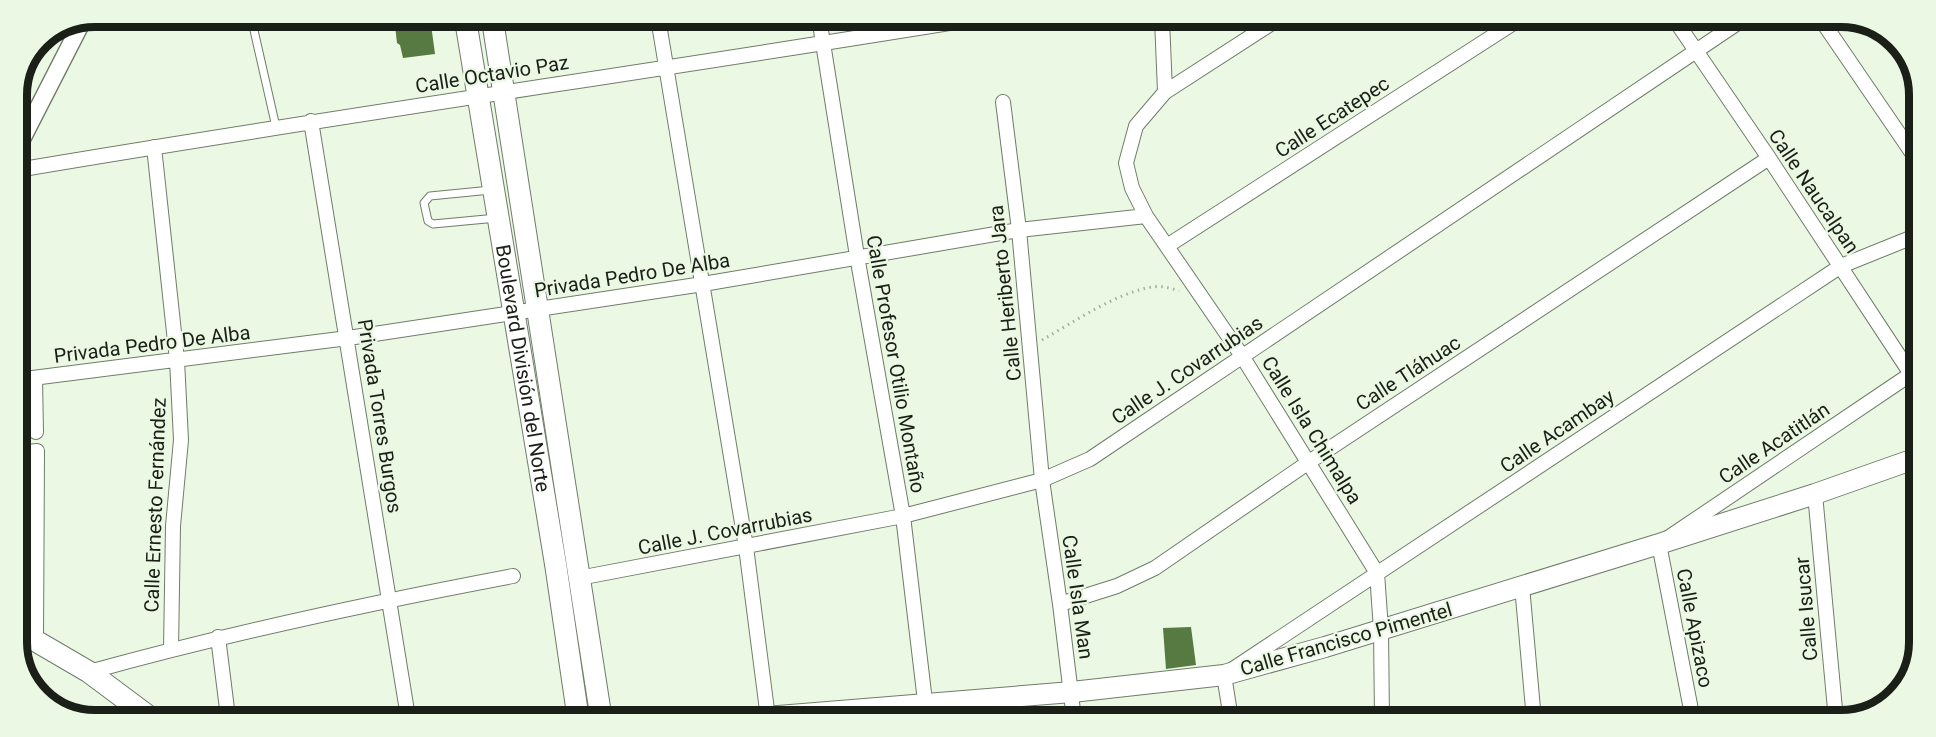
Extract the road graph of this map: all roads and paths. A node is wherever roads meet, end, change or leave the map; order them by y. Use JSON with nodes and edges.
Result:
{"nodes":[{"id":1,"x":252,"y":27,"type":"edge"},
{"id":2,"x":467,"y":27,"type":"edge"},
{"id":3,"x":494,"y":27,"type":"edge"},
{"id":4,"x":660,"y":27,"type":"edge"},
{"id":5,"x":821,"y":27,"type":"edge"},
{"id":6,"x":924,"y":27,"type":"edge"},
{"id":7,"x":1162,"y":27,"type":"edge"},
{"id":8,"x":1266,"y":27,"type":"edge"},
{"id":9,"x":1507,"y":27,"type":"edge"},
{"id":10,"x":1680,"y":27,"type":"edge"},
{"id":11,"x":1733,"y":27,"type":"edge"},
{"id":12,"x":1826,"y":27,"type":"edge"},
{"id":13,"x":76,"y":30,"type":"edge"},
{"id":14,"x":824,"y":43,"type":"junction"},
{"id":15,"x":1695,"y":51,"type":"junction"},
{"id":16,"x":666,"y":66,"type":"junction"},
{"id":17,"x":504,"y":92,"type":"junction"},
{"id":18,"x":1166,"y":92,"type":"junction"},
{"id":19,"x":478,"y":96,"type":"junction"},
{"id":20,"x":1003,"y":102,"type":"dead end"},
{"id":21,"x":311,"y":121,"type":"junction"},
{"id":22,"x":276,"y":127,"type":"junction"},
{"id":23,"x":27,"y":129,"type":"edge"},
{"id":24,"x":154,"y":147,"type":"junction"},
{"id":25,"x":1909,"y":148,"type":"edge"},
{"id":26,"x":1769,"y":158,"type":"junction"},
{"id":27,"x":27,"y":168,"type":"edge"},
{"id":28,"x":494,"y":190,"type":"junction"},
{"id":29,"x":1146,"y":216,"type":"junction"},
{"id":30,"x":498,"y":218,"type":"junction"},
{"id":31,"x":1019,"y":230,"type":"junction"},
{"id":32,"x":1909,"y":238,"type":"edge"},
{"id":33,"x":1167,"y":246,"type":"junction"},
{"id":34,"x":857,"y":256,"type":"junction"},
{"id":35,"x":1840,"y":266,"type":"junction"},
{"id":36,"x":703,"y":284,"type":"junction"},
{"id":37,"x":1203,"y":298,"type":"junction"},
{"id":38,"x":538,"y":310,"type":"junction"},
{"id":39,"x":514,"y":313,"type":"junction"},
{"id":40,"x":348,"y":338,"type":"junction"},
{"id":41,"x":1030,"y":346,"type":"junction"},
{"id":42,"x":1242,"y":356,"type":"junction"},
{"id":43,"x":177,"y":360,"type":"junction"},
{"id":44,"x":1909,"y":372,"type":"edge"},
{"id":45,"x":35,"y":378,"type":"junction"},
{"id":46,"x":27,"y":379,"type":"edge"},
{"id":47,"x":1909,"y":383,"type":"edge"},
{"id":48,"x":36,"y":432,"type":"dead end"},
{"id":49,"x":27,"y":452,"type":"edge"},
{"id":50,"x":1909,"y":461,"type":"edge"},
{"id":51,"x":1309,"y":462,"type":"junction"},
{"id":52,"x":1042,"y":480,"type":"junction"},
{"id":53,"x":1815,"y":494,"type":"junction"},
{"id":54,"x":903,"y":516,"type":"junction"},
{"id":55,"x":1659,"y":544,"type":"junction"},
{"id":56,"x":746,"y":547,"type":"junction"},
{"id":57,"x":1377,"y":573,"type":"junction"},
{"id":58,"x":513,"y":576,"type":"dead end"},
{"id":59,"x":579,"y":578,"type":"junction"},
{"id":60,"x":1522,"y":586,"type":"junction"},
{"id":61,"x":390,"y":599,"type":"junction"},
{"id":62,"x":1060,"y":604,"type":"junction"},
{"id":63,"x":1381,"y":630,"type":"junction"},
{"id":64,"x":27,"y":635,"type":"edge"},
{"id":65,"x":218,"y":638,"type":"junction"},
{"id":66,"x":36,"y":640,"type":"junction"},
{"id":67,"x":171,"y":649,"type":"junction"},
{"id":68,"x":89,"y":672,"type":"junction"},
{"id":69,"x":1224,"y":675,"type":"junction"},
{"id":70,"x":1072,"y":692,"type":"junction"},
{"id":71,"x":140,"y":710,"type":"edge"},
{"id":72,"x":227,"y":710,"type":"edge"},
{"id":73,"x":407,"y":710,"type":"edge"},
{"id":74,"x":577,"y":710,"type":"edge"},
{"id":75,"x":600,"y":710,"type":"edge"},
{"id":76,"x":763,"y":710,"type":"edge"},
{"id":77,"x":927,"y":710,"type":"edge"},
{"id":78,"x":942,"y":710,"type":"edge"},
{"id":79,"x":1073,"y":710,"type":"edge"},
{"id":80,"x":1230,"y":710,"type":"edge"},
{"id":81,"x":1382,"y":710,"type":"edge"},
{"id":82,"x":1533,"y":710,"type":"edge"},
{"id":83,"x":1691,"y":710,"type":"edge"},
{"id":84,"x":1835,"y":710,"type":"edge"}],
"edges":[{"from":1,"to":22,"type":"lane"},
{"from":2,"to":19,"type":"main road","name":"Boulevard División del Norte"},
{"from":3,"to":17,"type":"main road","name":"Boulevard División del Norte"},
{"from":4,"to":16,"type":"street"},
{"from":5,"to":14,"type":"street","name":"Calle Profesor Otilio Montaño"},
{"from":6,"to":14,"type":"street","name":"Calle Octavio Paz"},
{"from":7,"to":18,"type":"street"},
{"from":8,"to":18,"type":"street","name":"Calle Isla Chimalpa"},
{"from":9,"to":33,"type":"street","name":"Calle Ecatepec"},
{"from":10,"to":15,"type":"street","name":"Calle Naucalpan"},
{"from":11,"to":15,"type":"street","name":"Calle J. Covarrubias"},
{"from":12,"to":25,"type":"street"},
{"from":13,"to":23,"type":"street"},
{"from":14,"to":16,"type":"street","name":"Calle Octavio Paz"},
{"from":14,"to":34,"type":"street","name":"Calle Profesor Otilio Montaño"},
{"from":15,"to":26,"type":"street","name":"Calle Naucalpan"},
{"from":15,"to":42,"type":"street","name":"Calle J. Covarrubias"},
{"from":16,"to":17,"type":"street","name":"Calle Octavio Paz"},
{"from":16,"to":36,"type":"street"},
{"from":17,"to":19,"type":"street","name":"Calle Octavio Paz"},
{"from":17,"to":38,"type":"main road","name":"Boulevard División del Norte"},
{"from":18,"to":29,"type":"street","name":"Calle Isla Chimalpa"},
{"from":19,"to":21,"type":"street","name":"Calle Octavio Paz"},
{"from":19,"to":28,"type":"main road","name":"Boulevard División del Norte"},
{"from":20,"to":31,"type":"street","name":"Calle Heriberto Jara"},
{"from":21,"to":22,"type":"street","name":"Calle Octavio Paz"},
{"from":21,"to":40,"type":"street","name":"Privada Torres Burgos"},
{"from":22,"to":24,"type":"street","name":"Calle Octavio Paz"},
{"from":24,"to":27,"type":"street","name":"Calle Octavio Paz"},
{"from":24,"to":43,"type":"street","name":"Calle Ernesto Fernández"},
{"from":26,"to":35,"type":"street","name":"Calle Naucalpan"},
{"from":26,"to":51,"type":"street","name":"Calle Tláhuac"},
{"from":28,"to":30,"type":"main road","name":"Boulevard División del Norte"},
{"from":28,"to":30,"type":"lane"},
{"from":29,"to":31,"type":"street","name":"Privada Pedro De Alba"},
{"from":29,"to":33,"type":"street","name":"Calle Isla Chimalpa"},
{"from":30,"to":39,"type":"main road","name":"Boulevard División del Norte"},
{"from":31,"to":34,"type":"street","name":"Privada Pedro De Alba"},
{"from":31,"to":41,"type":"street","name":"Calle Heriberto Jara"},
{"from":32,"to":35,"type":"street","name":"Calle Acambay"},
{"from":33,"to":37,"type":"street","name":"Calle Isla Chimalpa"},
{"from":34,"to":36,"type":"street","name":"Privada Pedro De Alba"},
{"from":34,"to":54,"type":"street","name":"Calle Profesor Otilio Montaño"},
{"from":35,"to":44,"type":"street","name":"Calle Naucalpan"},
{"from":35,"to":57,"type":"street","name":"Calle Acambay"},
{"from":36,"to":38,"type":"street","name":"Privada Pedro De Alba"},
{"from":36,"to":56,"type":"street"},
{"from":37,"to":41,"type":"path"},
{"from":37,"to":42,"type":"street","name":"Calle Isla Chimalpa"},
{"from":38,"to":39,"type":"street","name":"Privada Pedro De Alba"},
{"from":38,"to":59,"type":"main road","name":"Boulevard División del Norte"},
{"from":39,"to":40,"type":"street","name":"Privada Pedro De Alba"},
{"from":39,"to":74,"type":"main road","name":"Boulevard División del Norte"},
{"from":40,"to":43,"type":"street","name":"Privada Pedro De Alba"},
{"from":40,"to":61,"type":"street","name":"Privada Torres Burgos"},
{"from":41,"to":52,"type":"street","name":"Calle Heriberto Jara"},
{"from":42,"to":51,"type":"street","name":"Calle Isla Chimalpa"},
{"from":42,"to":52,"type":"street","name":"Calle J. Covarrubias"},
{"from":43,"to":45,"type":"street","name":"Privada Pedro De Alba"},
{"from":43,"to":67,"type":"street","name":"Calle Ernesto Fernández"},
{"from":45,"to":46,"type":"street","name":"Privada Pedro De Alba"},
{"from":45,"to":48,"type":"street"},
{"from":47,"to":55,"type":"street","name":"Calle Acatitlán"},
{"from":49,"to":66,"type":"street"},
{"from":50,"to":53,"type":"main road","name":"Calle Francisco Pimentel"},
{"from":51,"to":57,"type":"street","name":"Calle Isla Chimalpa"},
{"from":51,"to":62,"type":"street","name":"Calle Tláhuac"},
{"from":52,"to":54,"type":"street","name":"Calle J. Covarrubias"},
{"from":52,"to":62,"type":"street","name":"Calle Isla Man"},
{"from":53,"to":55,"type":"main road","name":"Calle Francisco Pimentel"},
{"from":53,"to":84,"type":"street","name":"Calle Isucar"},
{"from":54,"to":56,"type":"street","name":"Calle J. Covarrubias"},
{"from":54,"to":77,"type":"street","name":"Calle Profesor Otilio Montaño"},
{"from":55,"to":60,"type":"main road","name":"Calle Francisco Pimentel"},
{"from":55,"to":83,"type":"street","name":"Calle Apizaco"},
{"from":56,"to":59,"type":"street","name":"Calle J. Covarrubias"},
{"from":56,"to":76,"type":"street"},
{"from":57,"to":63,"type":"street","name":"Calle Isla Chimalpa"},
{"from":57,"to":69,"type":"street","name":"Calle Acambay"},
{"from":58,"to":61,"type":"street"},
{"from":59,"to":75,"type":"main road","name":"Boulevard División del Norte"},
{"from":60,"to":63,"type":"main road","name":"Calle Francisco Pimentel"},
{"from":60,"to":82,"type":"street"},
{"from":61,"to":65,"type":"street"},
{"from":61,"to":73,"type":"street","name":"Privada Torres Burgos"},
{"from":62,"to":70,"type":"street","name":"Calle Isla Man"},
{"from":63,"to":69,"type":"main road","name":"Calle Francisco Pimentel"},
{"from":63,"to":81,"type":"street","name":"Calle Isla Chimalpa"},
{"from":64,"to":66,"type":"main road"},
{"from":65,"to":67,"type":"street"},
{"from":65,"to":72,"type":"street"},
{"from":66,"to":68,"type":"main road"},
{"from":67,"to":68,"type":"street"},
{"from":68,"to":71,"type":"main road"},
{"from":69,"to":70,"type":"main road","name":"Calle Francisco Pimentel"},
{"from":69,"to":80,"type":"street"},
{"from":70,"to":78,"type":"main road","name":"Calle Francisco Pimentel"},
{"from":70,"to":79,"type":"street","name":"Calle Isla Man"}]}
